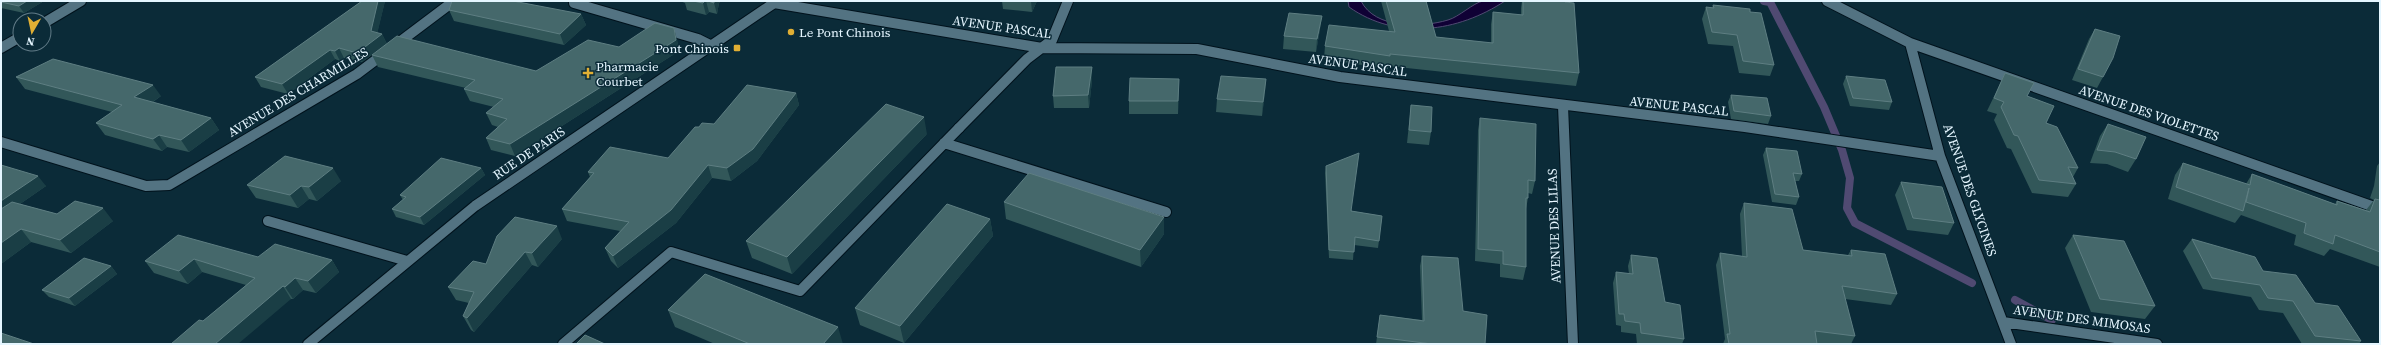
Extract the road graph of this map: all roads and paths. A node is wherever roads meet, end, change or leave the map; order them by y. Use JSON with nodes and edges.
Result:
{"nodes":[{"id":1,"x":81,"y":1,"type":"edge"},
{"id":2,"x":454,"y":1,"type":"edge"},
{"id":3,"x":1068,"y":1,"type":"edge"},
{"id":4,"x":1828,"y":1,"type":"edge"},
{"id":5,"x":775,"y":2,"type":"edge"},
{"id":6,"x":574,"y":3,"type":"dead end"},
{"id":7,"x":52,"y":18,"type":"edge"},
{"id":8,"x":12,"y":42,"type":"edge"},
{"id":9,"x":1910,"y":43,"type":"junction"},
{"id":10,"x":710,"y":45,"type":"junction"},
{"id":11,"x":1,"y":48,"type":"edge"},
{"id":12,"x":1042,"y":48,"type":"junction"},
{"id":13,"x":1563,"y":106,"type":"junction"},
{"id":14,"x":1,"y":142,"type":"edge"},
{"id":15,"x":944,"y":143,"type":"junction"},
{"id":16,"x":1940,"y":156,"type":"junction"},
{"id":17,"x":2380,"y":209,"type":"edge"},
{"id":18,"x":1166,"y":212,"type":"dead end"},
{"id":19,"x":268,"y":221,"type":"dead end"},
{"id":20,"x":407,"y":262,"type":"junction"},
{"id":21,"x":2003,"y":322,"type":"junction"},
{"id":22,"x":308,"y":344,"type":"edge"},
{"id":23,"x":563,"y":344,"type":"edge"},
{"id":24,"x":1573,"y":344,"type":"edge"},
{"id":25,"x":2011,"y":344,"type":"edge"},
{"id":26,"x":2157,"y":344,"type":"edge"}],
"edges":[{"from":1,"to":7,"type":"street"},
{"from":2,"to":14,"type":"street","name":"AVENUE DES CHARMILLES"},
{"from":3,"to":12,"type":"street"},
{"from":4,"to":9,"type":"street","name":"AVENUE DES VIOLETTES"},
{"from":5,"to":10,"type":"street","name":"RUE DE PARIS"},
{"from":5,"to":12,"type":"street","name":"AVENUE PASCAL"},
{"from":6,"to":10,"type":"street"},
{"from":8,"to":11,"type":"street"},
{"from":9,"to":16,"type":"street","name":"AVENUE DES GLYCINES"},
{"from":9,"to":17,"type":"street","name":"AVENUE DES VIOLETTES"},
{"from":10,"to":20,"type":"street","name":"RUE DE PARIS"},
{"from":12,"to":13,"type":"street","name":"AVENUE PASCAL"},
{"from":12,"to":15,"type":"street"},
{"from":13,"to":16,"type":"street","name":"AVENUE PASCAL"},
{"from":13,"to":24,"type":"street","name":"AVENUE DES LILAS"},
{"from":15,"to":18,"type":"street"},
{"from":15,"to":23,"type":"street"},
{"from":16,"to":21,"type":"street","name":"AVENUE DES GLYCINES"},
{"from":19,"to":20,"type":"street"},
{"from":20,"to":22,"type":"street","name":"RUE DE PARIS"},
{"from":21,"to":25,"type":"street","name":"AVENUE DES GLYCINES"},
{"from":21,"to":26,"type":"street","name":"AVENUE DES MIMOSAS"}]}
